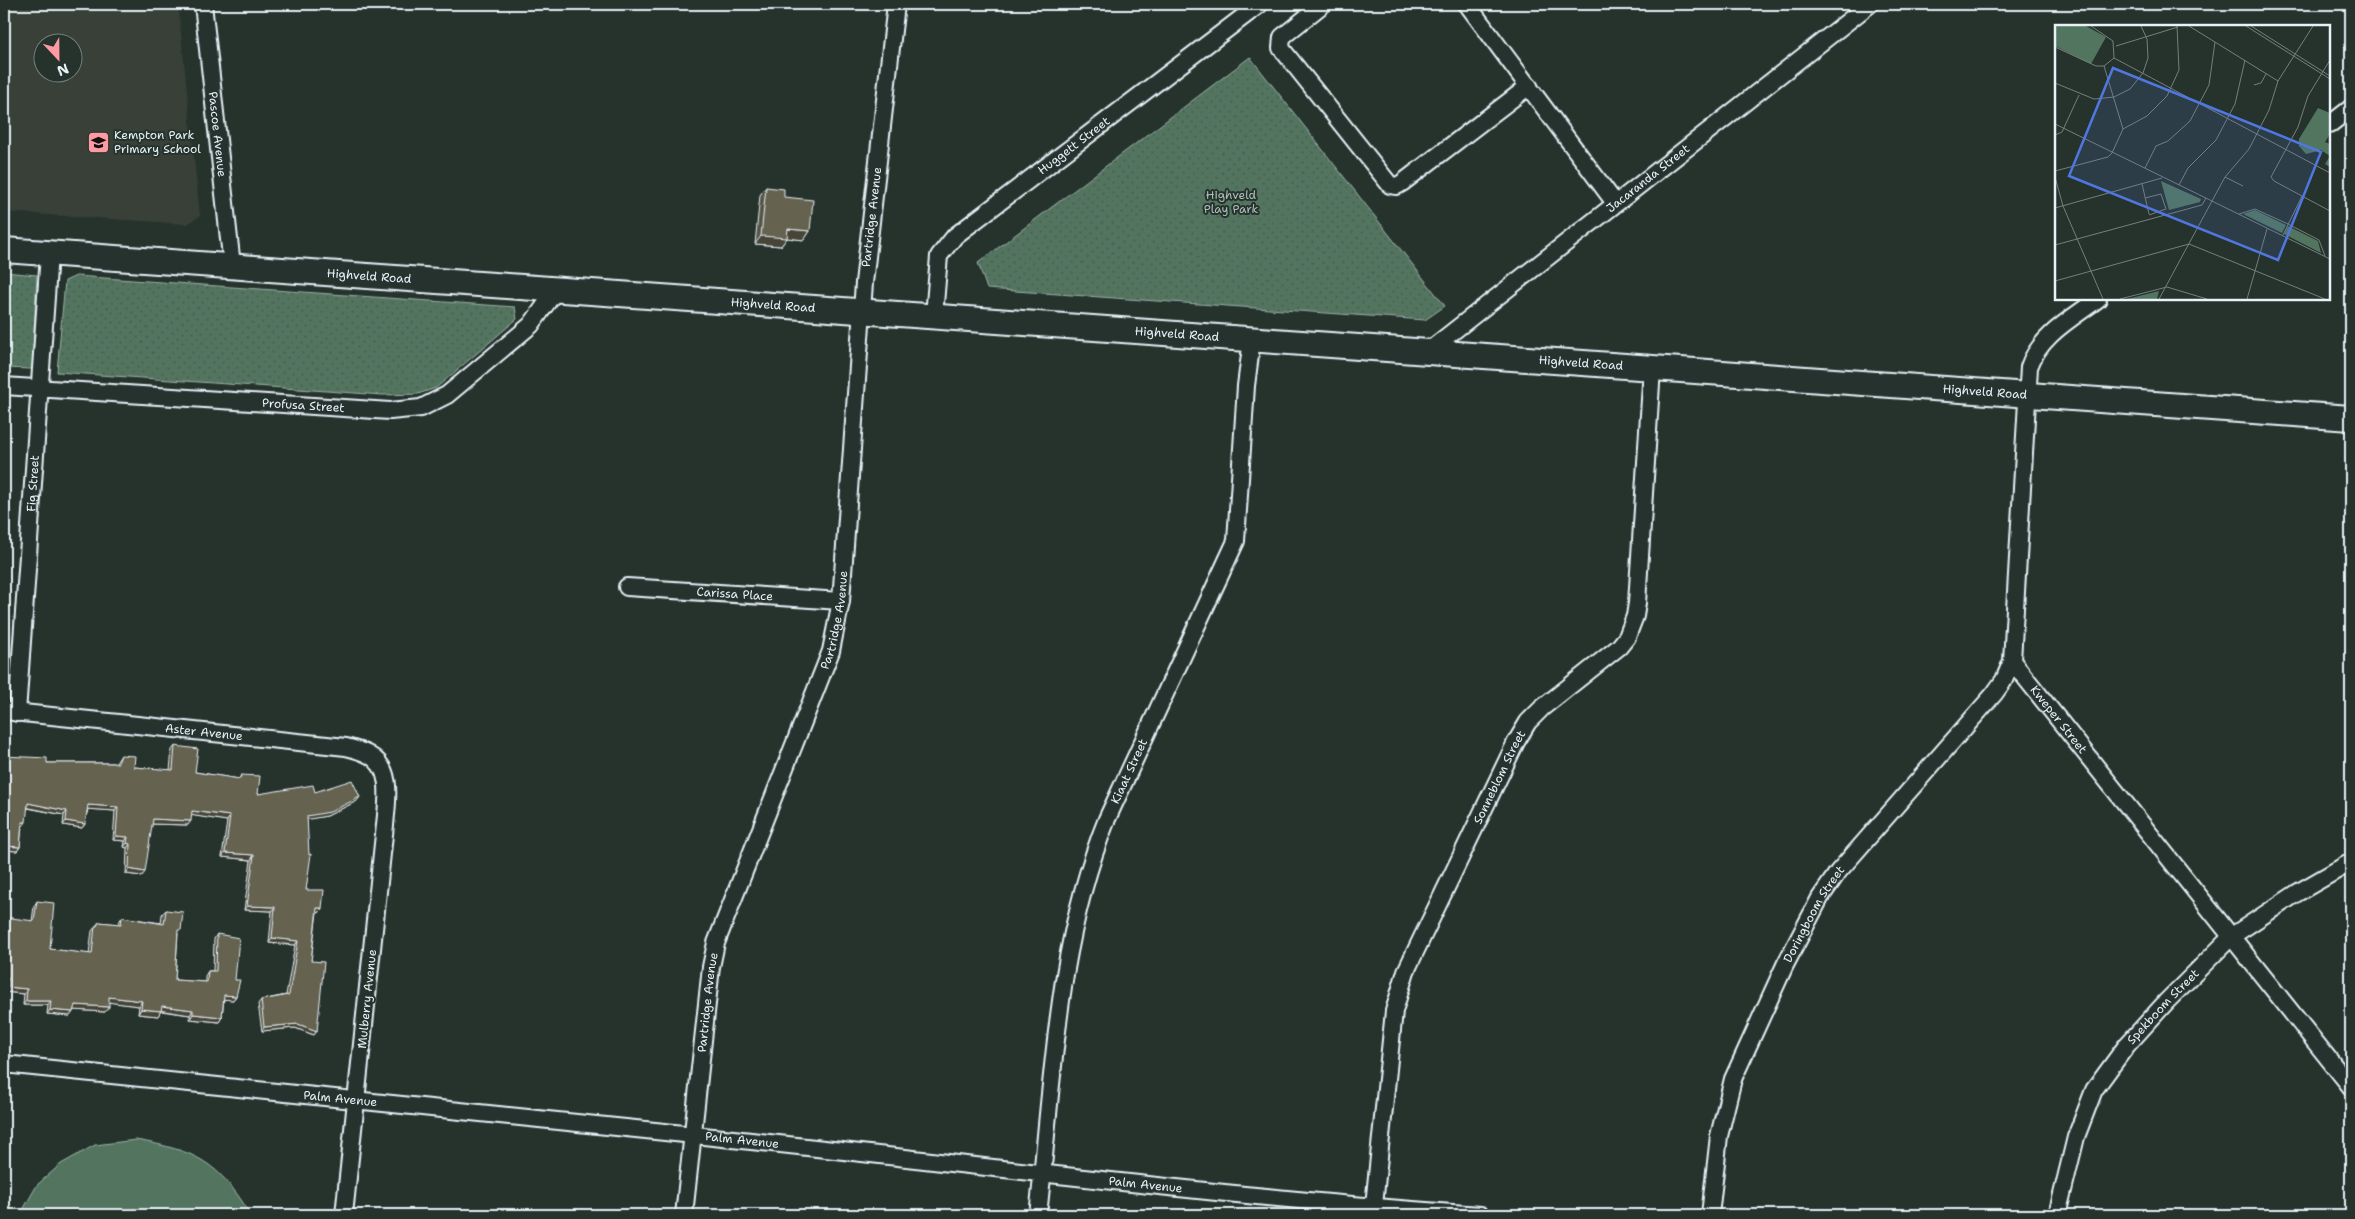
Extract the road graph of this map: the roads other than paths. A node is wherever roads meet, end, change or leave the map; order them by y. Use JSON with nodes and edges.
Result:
{"nodes":[{"id":1,"x":203,"y":4,"type":"edge"},
{"id":2,"x":896,"y":4,"type":"edge"},
{"id":3,"x":1260,"y":4,"type":"edge"},
{"id":4,"x":1323,"y":4,"type":"edge"},
{"id":5,"x":1467,"y":4,"type":"edge"},
{"id":6,"x":1870,"y":4,"type":"edge"},
{"id":7,"x":1528,"y":86,"type":"junction"},
{"id":8,"x":2351,"y":108,"type":"edge"},
{"id":9,"x":2330,"y":124,"type":"edge"},
{"id":10,"x":1615,"y":203,"type":"junction"},
{"id":11,"x":4,"y":250,"type":"edge"},
{"id":12,"x":49,"y":254,"type":"junction"},
{"id":13,"x":232,"y":266,"type":"junction"},
{"id":14,"x":556,"y":290,"type":"junction"},
{"id":15,"x":2097,"y":300,"type":"edge"},
{"id":16,"x":862,"y":311,"type":"junction"},
{"id":17,"x":934,"y":316,"type":"junction"},
{"id":18,"x":1252,"y":339,"type":"junction"},
{"id":19,"x":1427,"y":352,"type":"junction"},
{"id":20,"x":1652,"y":368,"type":"junction"},
{"id":21,"x":4,"y":386,"type":"edge"},
{"id":22,"x":39,"y":389,"type":"junction"},
{"id":23,"x":2026,"y":394,"type":"junction"},
{"id":24,"x":2351,"y":418,"type":"edge"},
{"id":25,"x":627,"y":587,"type":"dead end"},
{"id":26,"x":841,"y":601,"type":"junction"},
{"id":27,"x":2012,"y":661,"type":"junction"},
{"id":28,"x":10,"y":712,"type":"edge"},
{"id":29,"x":388,"y":783,"type":"joint"},
{"id":30,"x":2351,"y":862,"type":"edge"},
{"id":31,"x":2232,"y":936,"type":"junction"},
{"id":32,"x":4,"y":1064,"type":"edge"},
{"id":33,"x":2351,"y":1087,"type":"edge"},
{"id":34,"x":357,"y":1100,"type":"junction"},
{"id":35,"x":694,"y":1134,"type":"junction"},
{"id":36,"x":1042,"y":1174,"type":"junction"},
{"id":37,"x":1373,"y":1212,"type":"edge"},
{"id":38,"x":344,"y":1215,"type":"edge"},
{"id":39,"x":684,"y":1215,"type":"edge"},
{"id":40,"x":1038,"y":1215,"type":"edge"},
{"id":41,"x":1481,"y":1215,"type":"edge"},
{"id":42,"x":1710,"y":1215,"type":"edge"},
{"id":43,"x":2057,"y":1215,"type":"edge"}],
"edges":[{"from":1,"to":13,"type":"street","name":"Pascoe Avenue"},
{"from":2,"to":16,"type":"street","name":"Partridge Avenue"},
{"from":3,"to":17,"type":"street","name":"Huggett Street"},
{"from":4,"to":7,"type":"street"},
{"from":5,"to":7,"type":"street"},
{"from":6,"to":10,"type":"street","name":"Jacaranda Street"},
{"from":7,"to":10,"type":"street"},
{"from":8,"to":9,"type":"street"},
{"from":10,"to":19,"type":"street","name":"Jacaranda Street"},
{"from":11,"to":12,"type":"street","name":"Highveld Road"},
{"from":12,"to":13,"type":"street","name":"Highveld Road"},
{"from":12,"to":22,"type":"street","name":"Fig Street"},
{"from":13,"to":14,"type":"street","name":"Highveld Road"},
{"from":14,"to":16,"type":"street","name":"Highveld Road"},
{"from":14,"to":22,"type":"street","name":"Profusa Street"},
{"from":15,"to":23,"type":"street"},
{"from":16,"to":17,"type":"street","name":"Highveld Road"},
{"from":16,"to":26,"type":"street","name":"Partridge Avenue"},
{"from":17,"to":18,"type":"street","name":"Highveld Road"},
{"from":18,"to":19,"type":"street","name":"Highveld Road"},
{"from":18,"to":36,"type":"street","name":"Kiaat Street"},
{"from":19,"to":20,"type":"street","name":"Highveld Road"},
{"from":20,"to":23,"type":"street","name":"Highveld Road"},
{"from":20,"to":37,"type":"street","name":"Sonneblom Street"},
{"from":21,"to":22,"type":"street","name":"Profusa Street"},
{"from":22,"to":28,"type":"street","name":"Fig Street"},
{"from":23,"to":24,"type":"street","name":"Highveld Road"},
{"from":23,"to":27,"type":"street"},
{"from":25,"to":26,"type":"street","name":"Carissa Place"},
{"from":26,"to":35,"type":"street","name":"Partridge Avenue"},
{"from":27,"to":31,"type":"street","name":"Kweper Street"},
{"from":27,"to":42,"type":"street","name":"Doringboom Street"},
{"from":28,"to":29,"type":"street","name":"Aster Avenue"},
{"from":29,"to":34,"type":"street","name":"Mulberry Avenue"},
{"from":30,"to":31,"type":"street","name":"Spekboom Street"},
{"from":31,"to":33,"type":"street","name":"Kweper Street"},
{"from":31,"to":43,"type":"street","name":"Spekboom Street"},
{"from":32,"to":34,"type":"street","name":"Palm Avenue"},
{"from":34,"to":35,"type":"street","name":"Palm Avenue"},
{"from":34,"to":38,"type":"street","name":"Mulberry Avenue"},
{"from":35,"to":36,"type":"street","name":"Palm Avenue"},
{"from":35,"to":39,"type":"street","name":"Partridge Avenue"},
{"from":36,"to":37,"type":"street","name":"Palm Avenue"},
{"from":36,"to":40,"type":"street","name":"Kiaat Street"},
{"from":37,"to":41,"type":"street","name":"Palm Avenue"}]}
